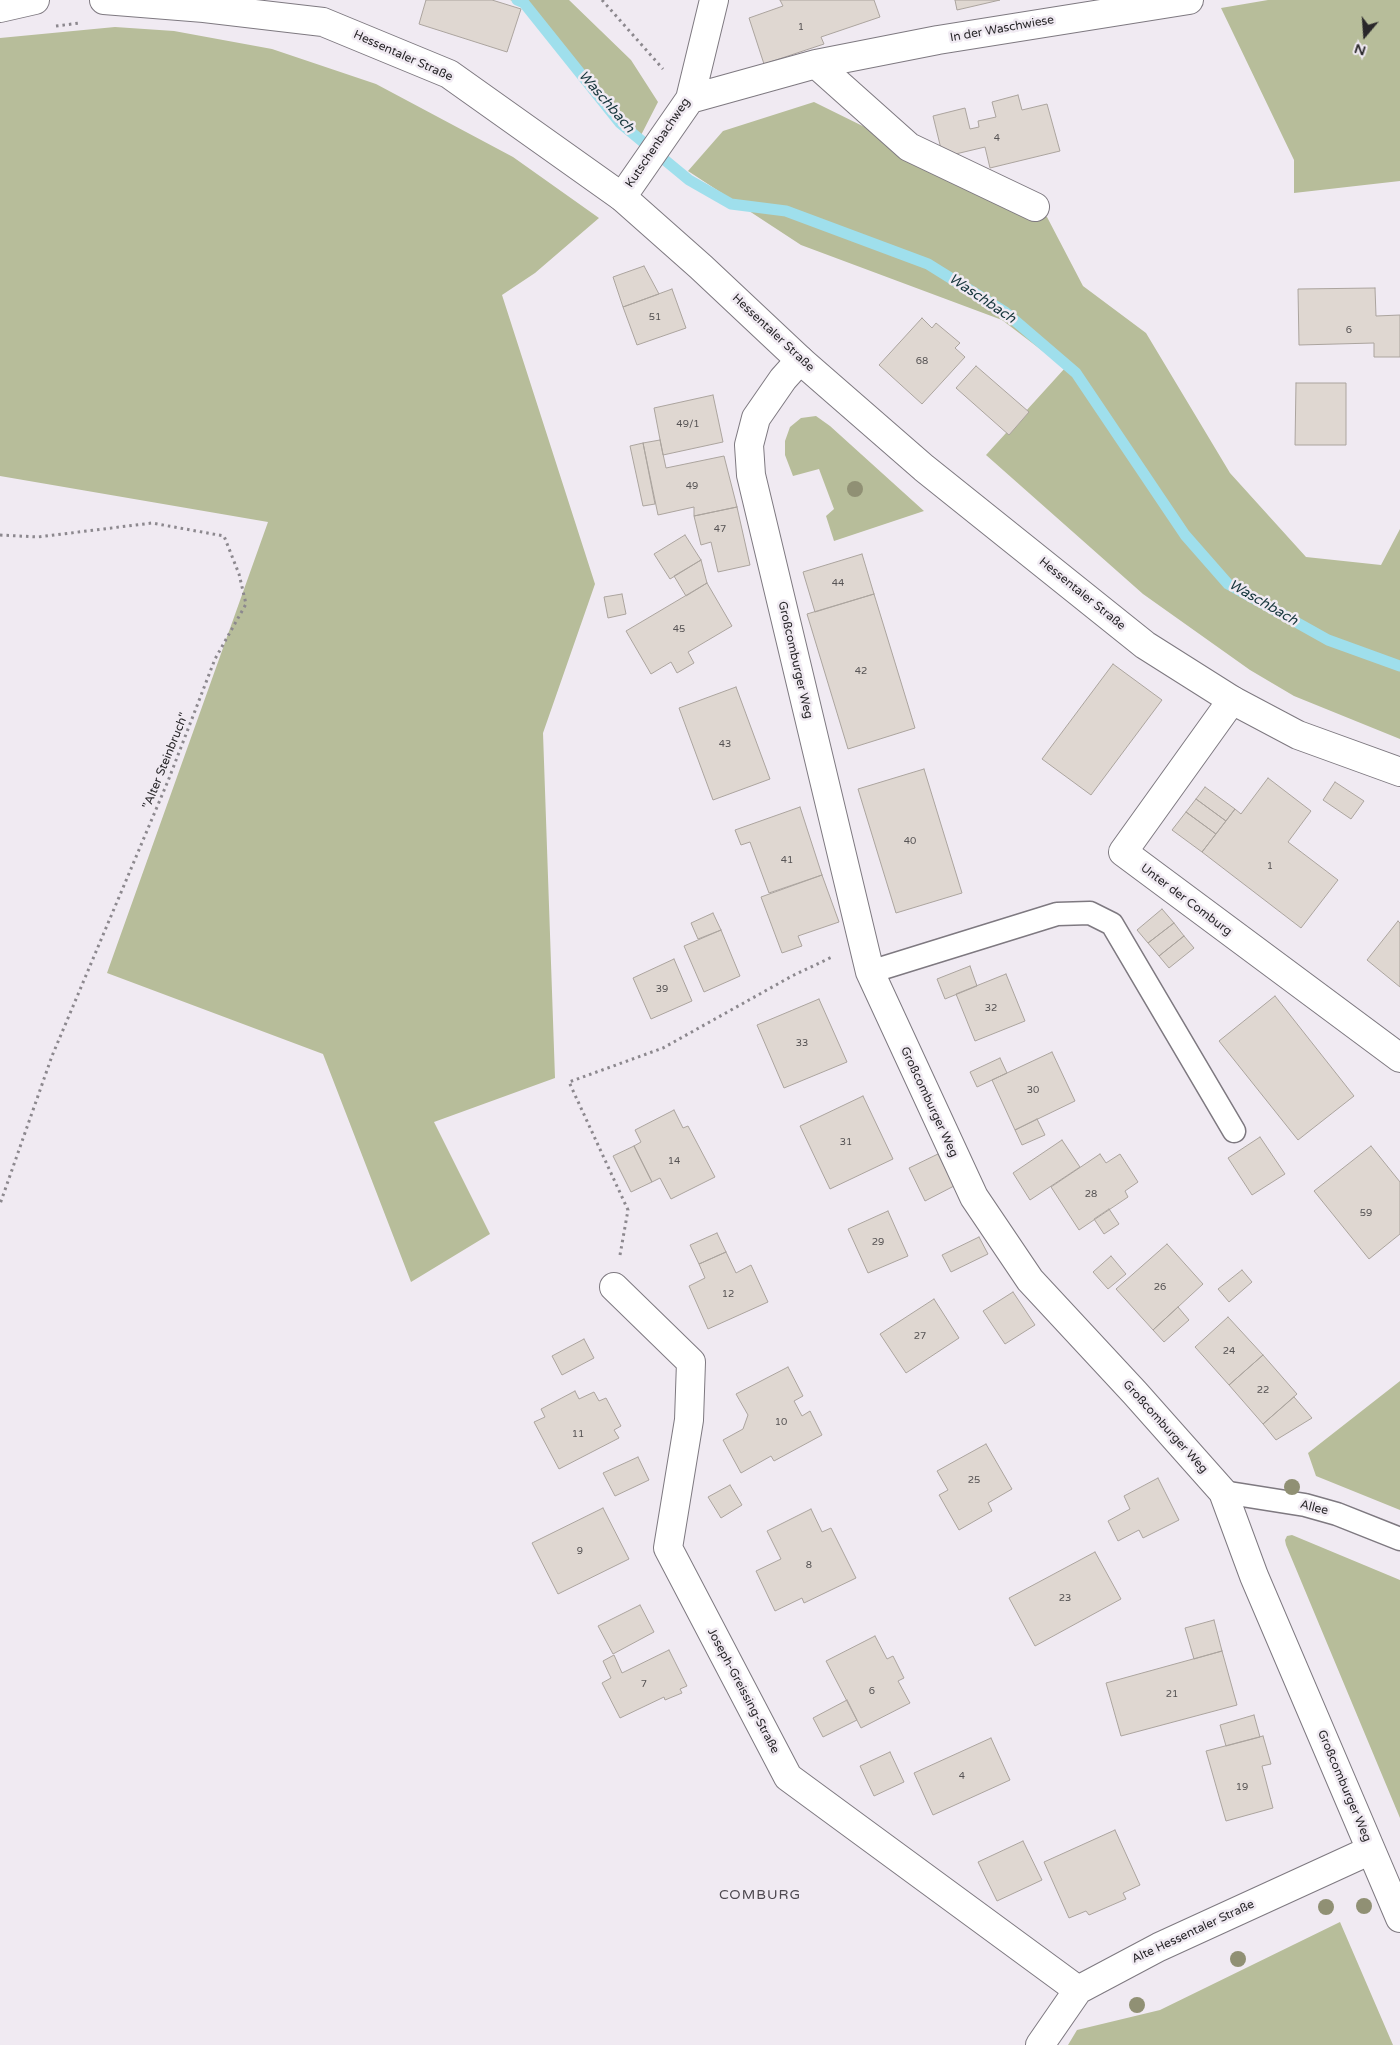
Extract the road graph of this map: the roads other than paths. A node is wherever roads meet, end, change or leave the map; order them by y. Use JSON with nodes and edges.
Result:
{"nodes":[{"id":1,"x":35,"y":0,"type":"edge"},
{"id":2,"x":104,"y":0,"type":"edge"},
{"id":3,"x":714,"y":0,"type":"edge"},
{"id":4,"x":1189,"y":0,"type":"edge"},
{"id":5,"x":0,"y":8,"type":"edge"},
{"id":6,"x":816,"y":64,"type":"junction"},
{"id":7,"x":690,"y":99,"type":"junction"},
{"id":8,"x":622,"y":197,"type":"junction"},
{"id":9,"x":1035,"y":208,"type":"dead end"},
{"id":10,"x":800,"y":360,"type":"junction"},
{"id":11,"x":1232,"y":700,"type":"junction"},
{"id":12,"x":1400,"y":772,"type":"edge"},
{"id":13,"x":870,"y":972,"type":"junction"},
{"id":14,"x":1400,"y":1058,"type":"edge"},
{"id":15,"x":1234,"y":1131,"type":"dead end"},
{"id":16,"x":614,"y":1287,"type":"road end"},
{"id":17,"x":1224,"y":1492,"type":"junction"},
{"id":18,"x":1400,"y":1539,"type":"edge"},
{"id":19,"x":1371,"y":1850,"type":"junction"},
{"id":20,"x":1400,"y":1918,"type":"edge"},
{"id":21,"x":1078,"y":1990,"type":"junction"},
{"id":22,"x":1040,"y":2045,"type":"edge"}],
"edges":[{"from":1,"to":5,"type":"street"},
{"from":2,"to":8,"type":"street","name":"Hessentaler Straße"},
{"from":3,"to":7,"type":"street","name":"Kutschenbachweg"},
{"from":4,"to":6,"type":"street","name":"In der Waschwiese"},
{"from":6,"to":7,"type":"street","name":"In der Waschwiese"},
{"from":6,"to":9,"type":"street"},
{"from":7,"to":8,"type":"street","name":"Kutschenbachweg"},
{"from":8,"to":10,"type":"street","name":"Hessentaler Straße"},
{"from":10,"to":11,"type":"street","name":"Hessentaler Straße"},
{"from":10,"to":13,"type":"street","name":"Großcomburger Weg"},
{"from":11,"to":12,"type":"street","name":"Hessentaler Straße"},
{"from":11,"to":14,"type":"street","name":"Unter der Comburg"},
{"from":13,"to":15,"type":"lane"},
{"from":13,"to":17,"type":"street","name":"Großcomburger Weg"},
{"from":16,"to":21,"type":"street","name":"Joseph-Greissing-Straße"},
{"from":17,"to":18,"type":"lane","name":"Allee"},
{"from":17,"to":19,"type":"street","name":"Großcomburger Weg"},
{"from":19,"to":20,"type":"street","name":"Großcomburger Weg"},
{"from":19,"to":21,"type":"street","name":"Alte Hessentaler Straße"},
{"from":21,"to":22,"type":"street","name":"Alte Hessentaler Straße"}]}
